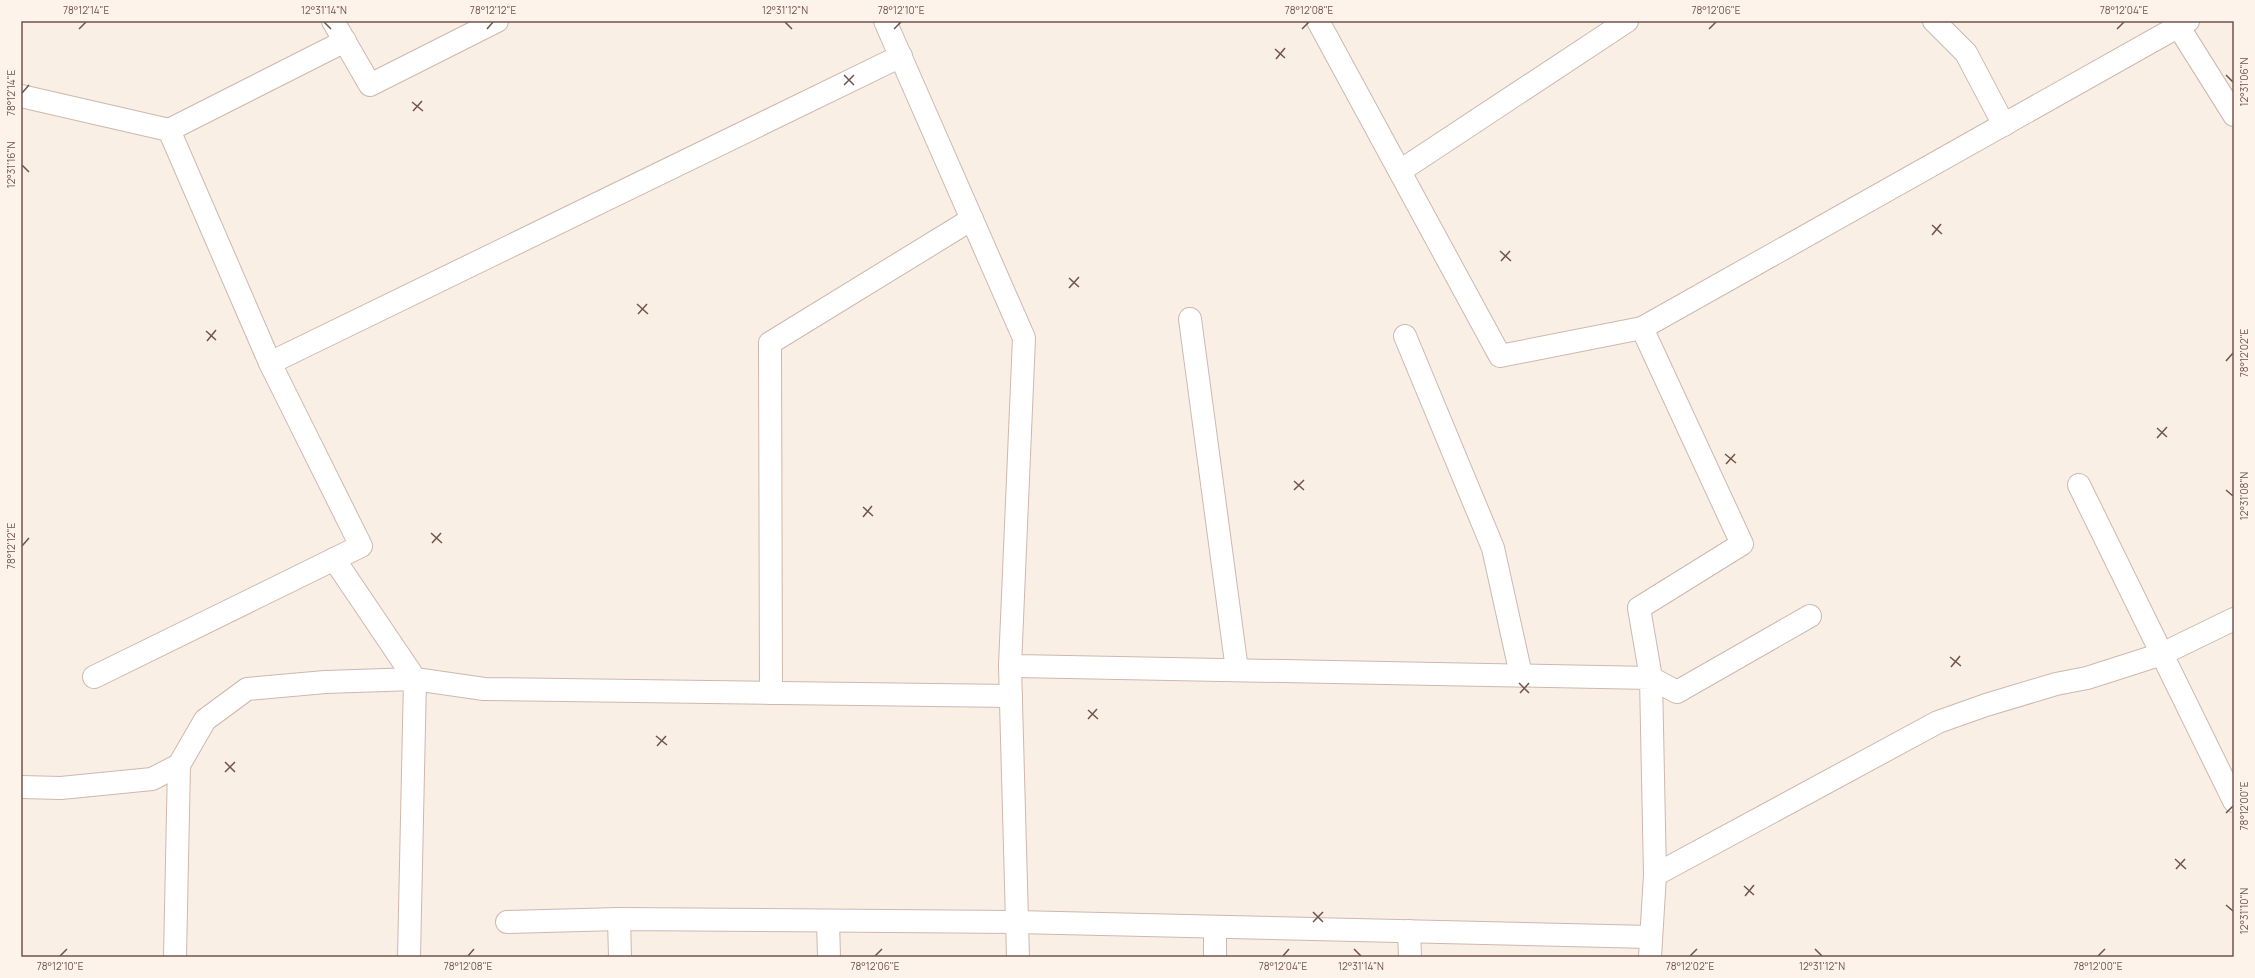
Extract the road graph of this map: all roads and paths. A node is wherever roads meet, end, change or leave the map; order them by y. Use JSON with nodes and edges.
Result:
{"nodes":[{"id":1,"x":333,"y":21,"type":"edge"},
{"id":2,"x":497,"y":21,"type":"edge"},
{"id":3,"x":885,"y":21,"type":"edge"},
{"id":4,"x":1318,"y":21,"type":"edge"},
{"id":5,"x":1627,"y":21,"type":"edge"},
{"id":6,"x":1934,"y":21,"type":"edge"},
{"id":7,"x":2181,"y":23,"type":"edge"},
{"id":8,"x":345,"y":41,"type":"junction"},
{"id":9,"x":901,"y":56,"type":"junction"},
{"id":10,"x":21,"y":96,"type":"edge"},
{"id":11,"x":2234,"y":115,"type":"edge"},
{"id":12,"x":2004,"y":125,"type":"junction"},
{"id":13,"x":169,"y":130,"type":"junction"},
{"id":14,"x":1400,"y":171,"type":"junction"},
{"id":15,"x":972,"y":219,"type":"junction"},
{"id":16,"x":1190,"y":319,"type":"dead end"},
{"id":17,"x":1642,"y":328,"type":"junction"},
{"id":18,"x":1405,"y":336,"type":"dead end"},
{"id":19,"x":270,"y":363,"type":"junction"},
{"id":20,"x":2080,"y":485,"type":"dead end"},
{"id":21,"x":334,"y":559,"type":"junction"},
{"id":22,"x":1810,"y":616,"type":"dead end"},
{"id":23,"x":2234,"y":619,"type":"edge"},
{"id":24,"x":2162,"y":654,"type":"junction"},
{"id":25,"x":1010,"y":666,"type":"junction"},
{"id":26,"x":1237,"y":670,"type":"junction"},
{"id":27,"x":1521,"y":675,"type":"junction"},
{"id":28,"x":94,"y":677,"type":"dead end"},
{"id":29,"x":1652,"y":678,"type":"junction"},
{"id":30,"x":415,"y":679,"type":"junction"},
{"id":31,"x":771,"y":693,"type":"junction"},
{"id":32,"x":1011,"y":696,"type":"junction"},
{"id":33,"x":179,"y":765,"type":"junction"},
{"id":34,"x":21,"y":787,"type":"edge"},
{"id":35,"x":2234,"y":801,"type":"edge"},
{"id":36,"x":1655,"y":875,"type":"junction"},
{"id":37,"x":619,"y":919,"type":"junction"},
{"id":38,"x":507,"y":922,"type":"dead end"},
{"id":39,"x":828,"y":922,"type":"junction"},
{"id":40,"x":1017,"y":922,"type":"junction"},
{"id":41,"x":1215,"y":927,"type":"junction"},
{"id":42,"x":1410,"y":931,"type":"junction"},
{"id":43,"x":1650,"y":947,"type":"edge"},
{"id":44,"x":175,"y":957,"type":"edge"},
{"id":45,"x":409,"y":957,"type":"edge"},
{"id":46,"x":620,"y":957,"type":"edge"},
{"id":47,"x":829,"y":957,"type":"edge"},
{"id":48,"x":1018,"y":957,"type":"edge"},
{"id":49,"x":1215,"y":957,"type":"edge"},
{"id":50,"x":1410,"y":957,"type":"edge"}],
"edges":[{"from":1,"to":8,"type":"street"},
{"from":2,"to":8,"type":"street"},
{"from":3,"to":9,"type":"street"},
{"from":4,"to":14,"type":"street"},
{"from":5,"to":14,"type":"street"},
{"from":6,"to":12,"type":"street"},
{"from":7,"to":11,"type":"street"},
{"from":7,"to":12,"type":"street"},
{"from":8,"to":13,"type":"street"},
{"from":9,"to":15,"type":"street"},
{"from":9,"to":19,"type":"street"},
{"from":10,"to":13,"type":"street"},
{"from":12,"to":17,"type":"street"},
{"from":13,"to":19,"type":"street"},
{"from":14,"to":17,"type":"street"},
{"from":15,"to":25,"type":"street"},
{"from":15,"to":31,"type":"street"},
{"from":16,"to":26,"type":"street"},
{"from":17,"to":29,"type":"street"},
{"from":18,"to":27,"type":"street"},
{"from":19,"to":21,"type":"street"},
{"from":20,"to":24,"type":"street"},
{"from":21,"to":28,"type":"street"},
{"from":21,"to":30,"type":"street"},
{"from":22,"to":29,"type":"street"},
{"from":23,"to":24,"type":"street"},
{"from":24,"to":35,"type":"street"},
{"from":24,"to":36,"type":"street"},
{"from":25,"to":26,"type":"street"},
{"from":25,"to":32,"type":"street"},
{"from":26,"to":27,"type":"street"},
{"from":27,"to":29,"type":"street"},
{"from":29,"to":36,"type":"street"},
{"from":30,"to":31,"type":"street"},
{"from":30,"to":33,"type":"street"},
{"from":30,"to":45,"type":"street"},
{"from":31,"to":32,"type":"street"},
{"from":32,"to":40,"type":"street"},
{"from":33,"to":34,"type":"street"},
{"from":33,"to":44,"type":"street"},
{"from":36,"to":43,"type":"street"},
{"from":37,"to":38,"type":"street"},
{"from":37,"to":39,"type":"street"},
{"from":37,"to":46,"type":"street"},
{"from":39,"to":40,"type":"street"},
{"from":39,"to":47,"type":"street"},
{"from":40,"to":41,"type":"street"},
{"from":40,"to":48,"type":"street"},
{"from":41,"to":42,"type":"street"},
{"from":41,"to":49,"type":"street"},
{"from":42,"to":43,"type":"street"},
{"from":42,"to":50,"type":"street"}]}
